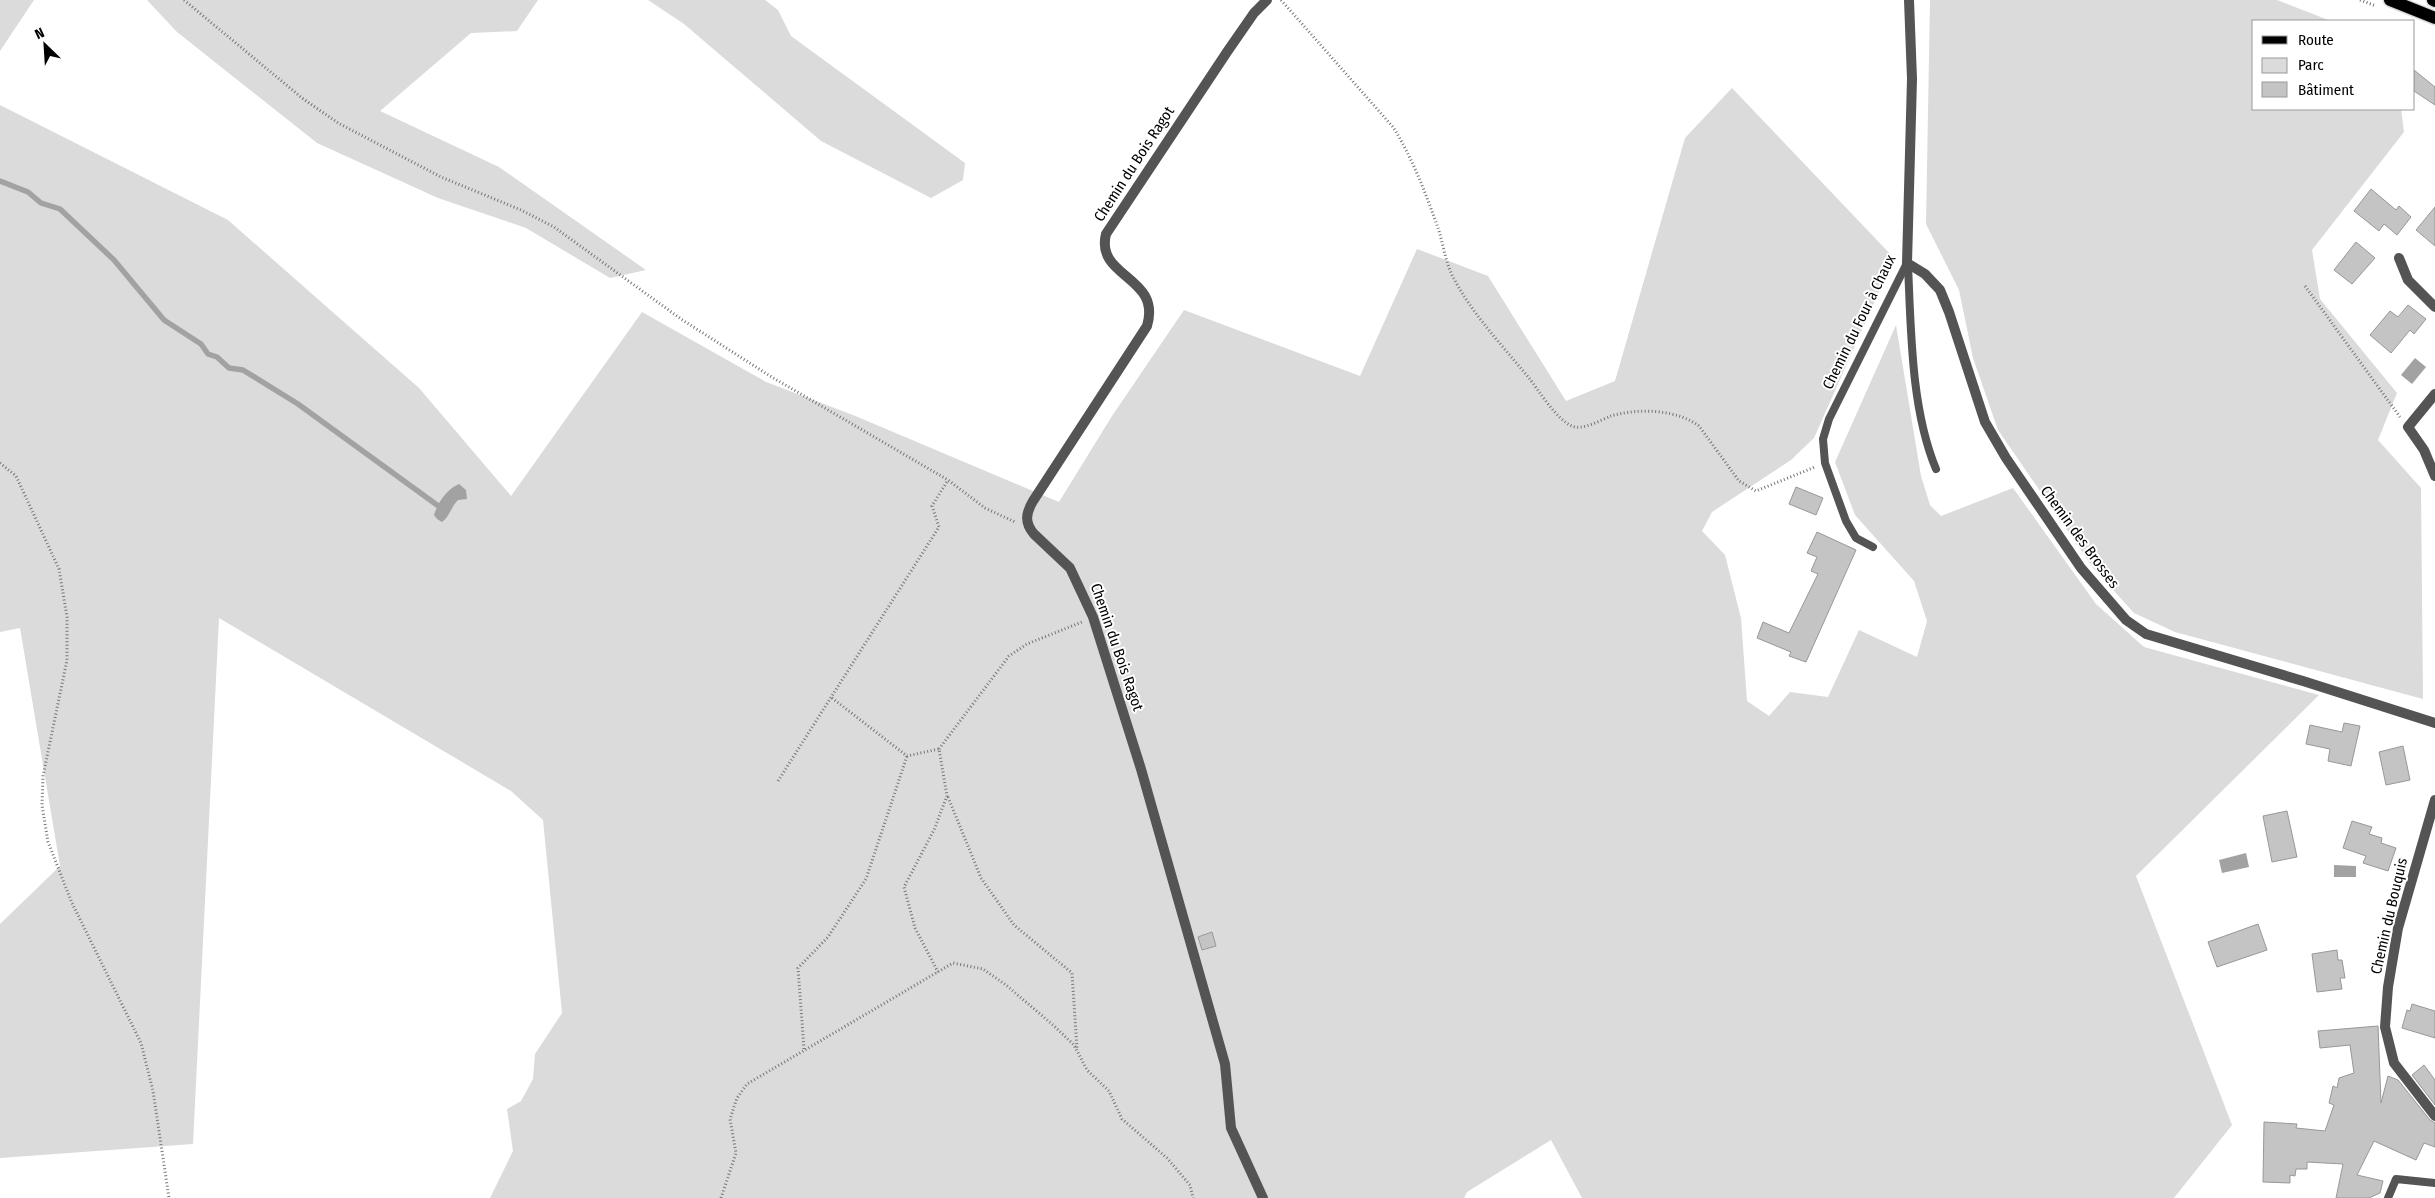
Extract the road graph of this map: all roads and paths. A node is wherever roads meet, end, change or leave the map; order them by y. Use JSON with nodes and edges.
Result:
{"nodes":[{"id":1,"x":184,"y":0,"type":"edge"},
{"id":2,"x":1267,"y":0,"type":"edge"},
{"id":3,"x":1281,"y":0,"type":"edge"},
{"id":4,"x":1909,"y":0,"type":"edge"},
{"id":5,"x":2360,"y":0,"type":"edge"},
{"id":6,"x":2390,"y":0,"type":"edge"},
{"id":7,"x":2377,"y":6,"type":"dead end"},
{"id":8,"x":2435,"y":18,"type":"edge"},
{"id":9,"x":2399,"y":258,"type":"dead end"},
{"id":10,"x":1907,"y":263,"type":"junction"},
{"id":11,"x":2305,"y":286,"type":"dead end"},
{"id":12,"x":2435,"y":307,"type":"edge"},
{"id":13,"x":2435,"y":394,"type":"edge"},
{"id":14,"x":2408,"y":427,"type":"junction"},
{"id":15,"x":0,"y":463,"type":"edge"},
{"id":16,"x":1825,"y":463,"type":"junction"},
{"id":17,"x":1936,"y":469,"type":"dead end"},
{"id":18,"x":2435,"y":476,"type":"edge"},
{"id":19,"x":948,"y":480,"type":"junction"},
{"id":20,"x":1029,"y":528,"type":"junction"},
{"id":21,"x":1873,"y":547,"type":"dead end"},
{"id":22,"x":1093,"y":617,"type":"junction"},
{"id":23,"x":832,"y":698,"type":"junction"},
{"id":24,"x":2435,"y":724,"type":"edge"},
{"id":25,"x":939,"y":749,"type":"junction"},
{"id":26,"x":907,"y":756,"type":"junction"},
{"id":27,"x":778,"y":781,"type":"dead end"},
{"id":28,"x":947,"y":796,"type":"junction"},
{"id":29,"x":2435,"y":800,"type":"edge"},
{"id":30,"x":938,"y":972,"type":"junction"},
{"id":31,"x":804,"y":1048,"type":"junction"},
{"id":32,"x":1077,"y":1052,"type":"junction"},
{"id":33,"x":2435,"y":1116,"type":"edge"},
{"id":34,"x":2435,"y":1183,"type":"edge"},
{"id":35,"x":169,"y":1198,"type":"edge"},
{"id":36,"x":722,"y":1198,"type":"edge"},
{"id":37,"x":1193,"y":1198,"type":"edge"},
{"id":38,"x":1263,"y":1198,"type":"edge"},
{"id":39,"x":2388,"y":1198,"type":"edge"}],
"edges":[{"from":1,"to":19,"type":"path"},
{"from":2,"to":20,"type":"street","name":"Chemin du Bois Ragot"},
{"from":3,"to":16,"type":"path"},
{"from":4,"to":10,"type":"street","name":"Chemin du Four à Chaux"},
{"from":5,"to":7,"type":"path"},
{"from":6,"to":8,"type":"main road"},
{"from":9,"to":12,"type":"street"},
{"from":10,"to":16,"type":"lane","name":"Chemin du Four à Chaux"},
{"from":10,"to":17,"type":"lane"},
{"from":10,"to":24,"type":"street","name":"Chemin des Brosses"},
{"from":11,"to":14,"type":"path"},
{"from":13,"to":14,"type":"street"},
{"from":14,"to":18,"type":"street"},
{"from":15,"to":35,"type":"path"},
{"from":16,"to":21,"type":"lane","name":"Chemin du Four à Chaux"},
{"from":19,"to":20,"type":"path"},
{"from":19,"to":23,"type":"path"},
{"from":20,"to":22,"type":"street","name":"Chemin du Bois Ragot"},
{"from":22,"to":25,"type":"path"},
{"from":22,"to":38,"type":"street","name":"Chemin du Bois Ragot"},
{"from":23,"to":26,"type":"path"},
{"from":23,"to":27,"type":"path"},
{"from":25,"to":26,"type":"path"},
{"from":25,"to":28,"type":"path"},
{"from":26,"to":31,"type":"path"},
{"from":28,"to":30,"type":"path"},
{"from":28,"to":32,"type":"path"},
{"from":29,"to":33,"type":"street","name":"Chemin du Bouquis"},
{"from":30,"to":31,"type":"path"},
{"from":30,"to":32,"type":"path"},
{"from":31,"to":36,"type":"path"},
{"from":32,"to":37,"type":"path"},
{"from":34,"to":39,"type":"lane"}]}
